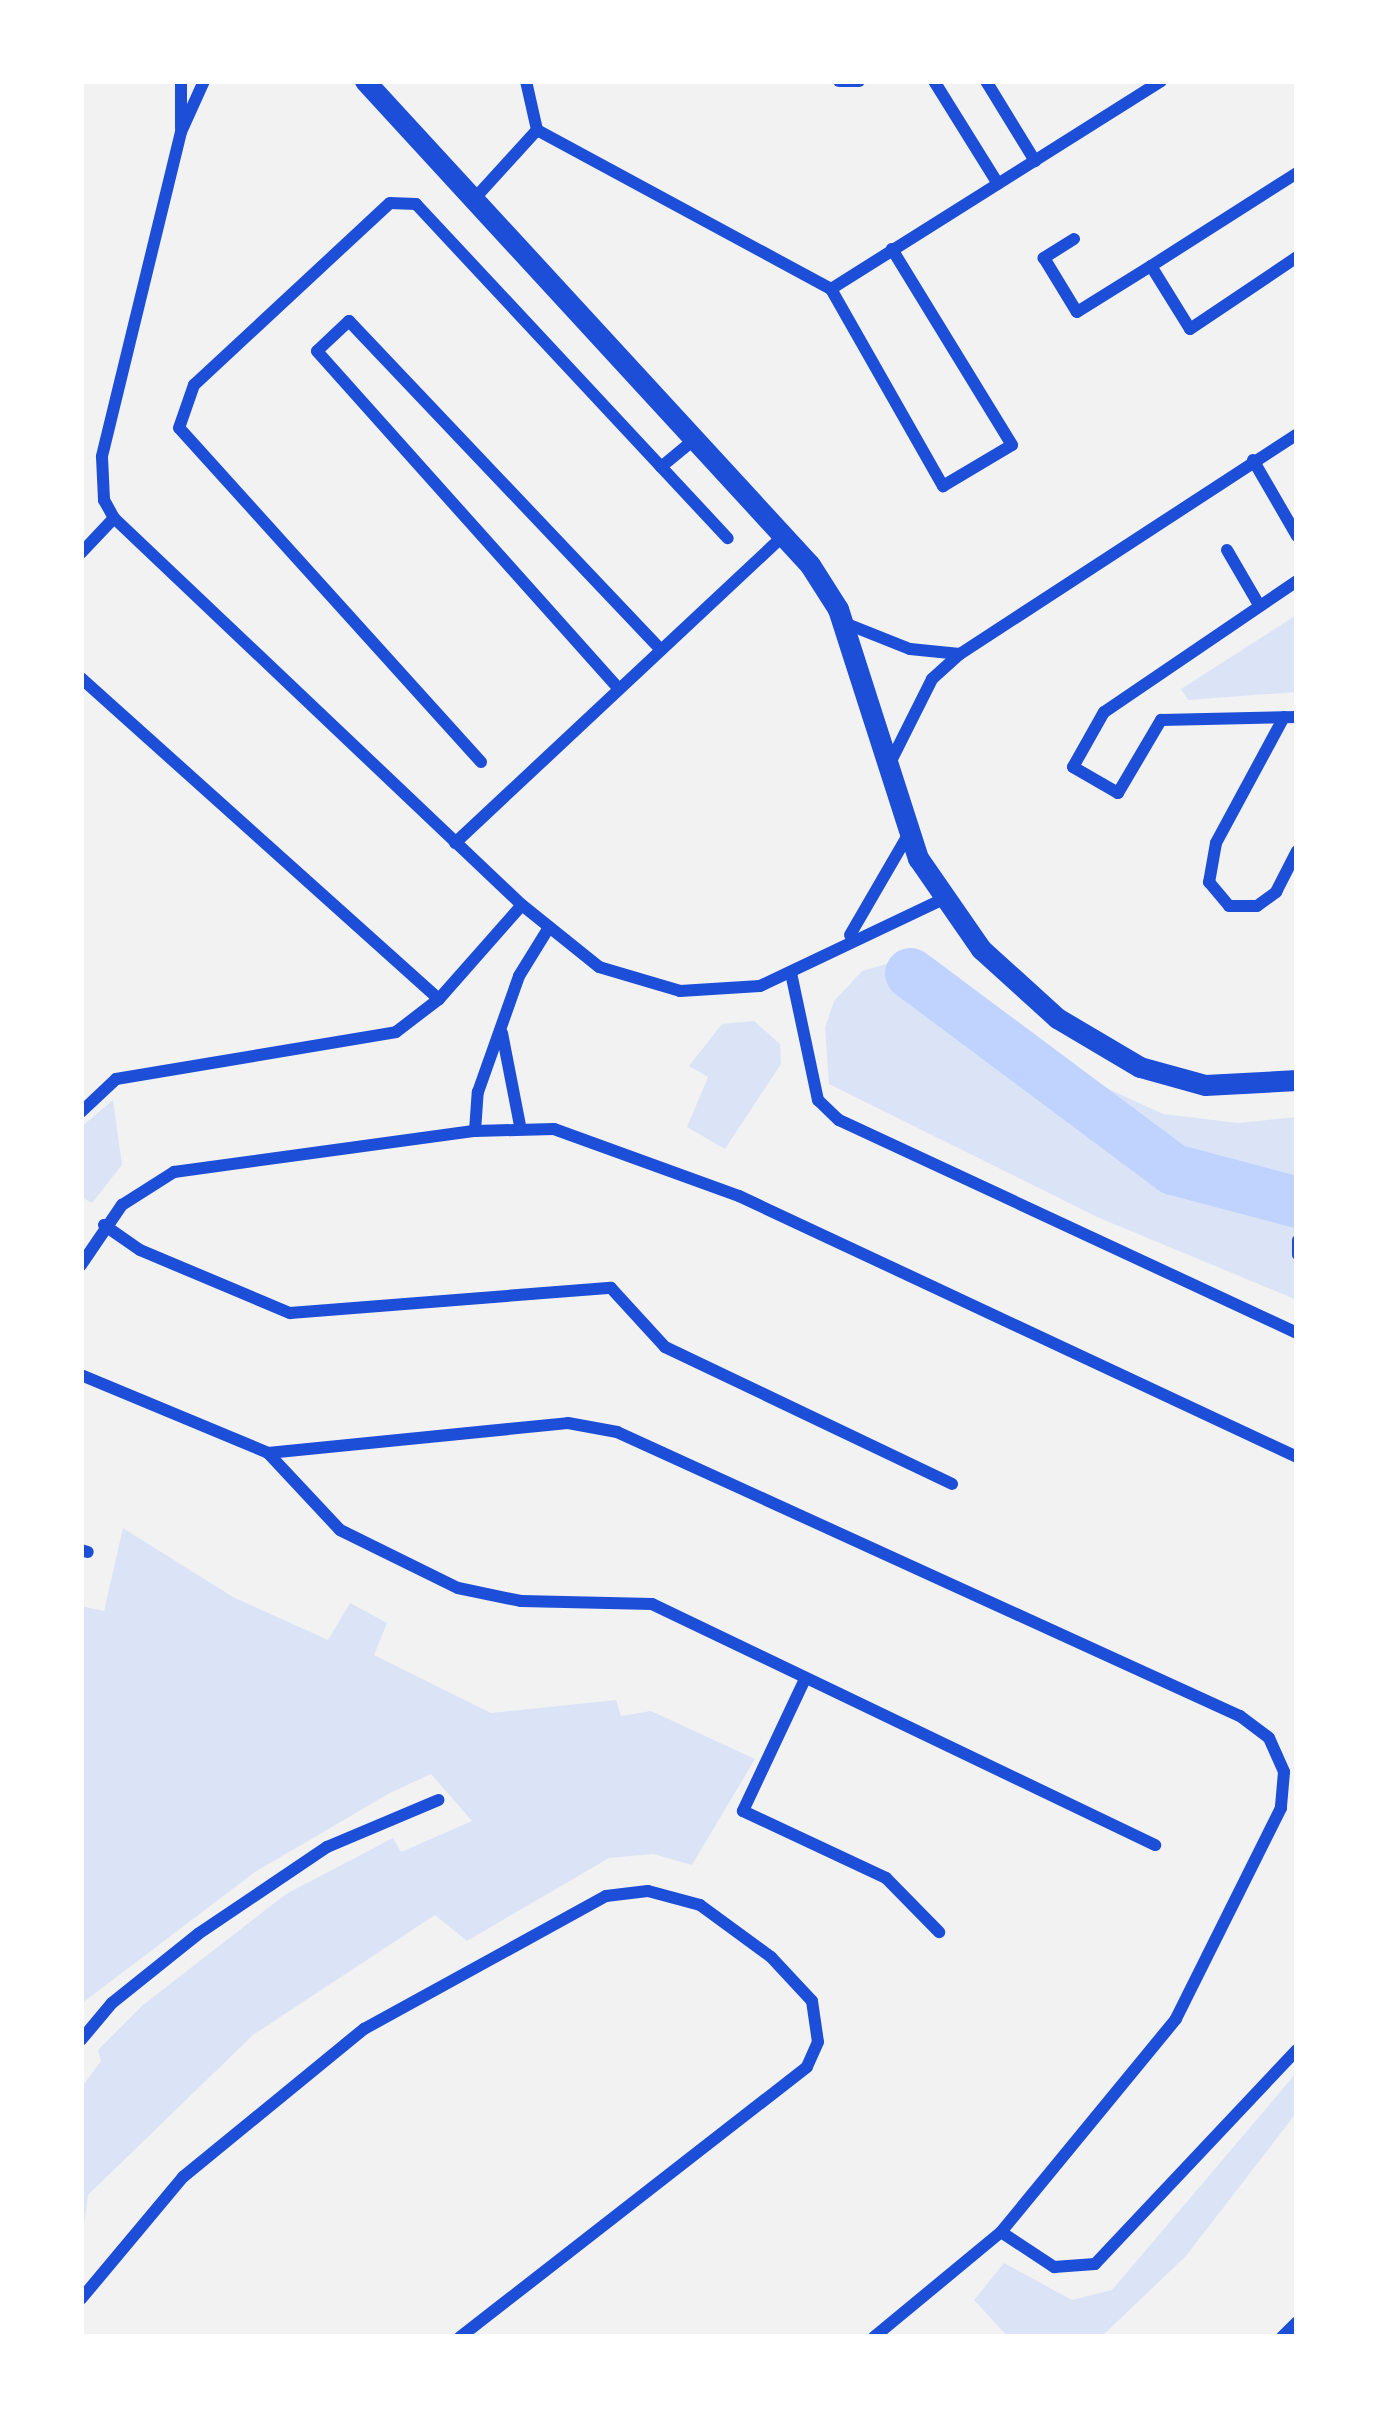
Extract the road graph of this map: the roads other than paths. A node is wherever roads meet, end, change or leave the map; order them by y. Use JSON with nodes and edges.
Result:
{"nodes":[{"id":1,"x":181,"y":81,"type":"edge"},
{"id":2,"x":204,"y":81,"type":"edge"},
{"id":3,"x":366,"y":81,"type":"edge"},
{"id":4,"x":526,"y":81,"type":"edge"},
{"id":5,"x":839,"y":81,"type":"edge"},
{"id":6,"x":859,"y":81,"type":"edge"},
{"id":7,"x":934,"y":81,"type":"edge"},
{"id":8,"x":986,"y":81,"type":"edge"},
{"id":9,"x":1161,"y":81,"type":"edge"},
{"id":10,"x":537,"y":130,"type":"junction"},
{"id":11,"x":181,"y":132,"type":"junction"},
{"id":12,"x":1035,"y":161,"type":"junction"},
{"id":13,"x":1297,"y":173,"type":"edge"},
{"id":14,"x":998,"y":184,"type":"junction"},
{"id":15,"x":476,"y":197,"type":"junction"},
{"id":16,"x":1074,"y":239,"type":"dead end"},
{"id":17,"x":892,"y":250,"type":"junction"},
{"id":18,"x":1297,"y":257,"type":"edge"},
{"id":19,"x":1151,"y":266,"type":"junction"},
{"id":20,"x":831,"y":290,"type":"junction"},
{"id":21,"x":1297,"y":434,"type":"edge"},
{"id":22,"x":696,"y":438,"type":"junction"},
{"id":23,"x":1253,"y":460,"type":"junction"},
{"id":24,"x":661,"y":466,"type":"junction"},
{"id":25,"x":114,"y":518,"type":"junction"},
{"id":26,"x":786,"y":534,"type":"junction"},
{"id":27,"x":1297,"y":536,"type":"edge"},
{"id":28,"x":728,"y":538,"type":"dead end"},
{"id":29,"x":1227,"y":550,"type":"dead end"},
{"id":30,"x":81,"y":553,"type":"edge"},
{"id":31,"x":1297,"y":581,"type":"edge"},
{"id":32,"x":1259,"y":605,"type":"junction"},
{"id":33,"x":842,"y":622,"type":"junction"},
{"id":34,"x":661,"y":650,"type":"junction"},
{"id":35,"x":960,"y":654,"type":"junction"},
{"id":36,"x":81,"y":678,"type":"edge"},
{"id":37,"x":619,"y":689,"type":"junction"},
{"id":38,"x":1290,"y":717,"type":"edge"},
{"id":39,"x":481,"y":762,"type":"dead end"},
{"id":40,"x":887,"y":769,"type":"junction"},
{"id":41,"x":908,"y":836,"type":"junction"},
{"id":42,"x":455,"y":843,"type":"junction"},
{"id":43,"x":1297,"y":850,"type":"edge"},
{"id":44,"x":941,"y":900,"type":"junction"},
{"id":45,"x":522,"y":905,"type":"junction"},
{"id":46,"x":548,"y":929,"type":"junction"},
{"id":47,"x":845,"y":940,"type":"junction"},
{"id":48,"x":790,"y":973,"type":"junction"},
{"id":49,"x":439,"y":999,"type":"junction"},
{"id":50,"x":502,"y":1032,"type":"junction"},
{"id":51,"x":1297,"y":1080,"type":"edge"},
{"id":52,"x":81,"y":1112,"type":"edge"},
{"id":53,"x":520,"y":1126,"type":"junction"},
{"id":54,"x":475,"y":1131,"type":"junction"},
{"id":55,"x":104,"y":1225,"type":"junction"},
{"id":56,"x":1297,"y":1240,"type":"edge"},
{"id":57,"x":1297,"y":1255,"type":"edge"},
{"id":58,"x":81,"y":1265,"type":"edge"},
{"id":59,"x":1297,"y":1333,"type":"edge"},
{"id":60,"x":81,"y":1375,"type":"edge"},
{"id":61,"x":268,"y":1453,"type":"junction"},
{"id":62,"x":1297,"y":1457,"type":"edge"},
{"id":63,"x":952,"y":1484,"type":"dead end"},
{"id":64,"x":805,"y":1678,"type":"junction"},
{"id":65,"x":438,"y":1800,"type":"dead end"},
{"id":66,"x":1155,"y":1845,"type":"dead end"},
{"id":67,"x":939,"y":1931,"type":"dead end"},
{"id":68,"x":81,"y":2040,"type":"edge"},
{"id":69,"x":1297,"y":2050,"type":"edge"},
{"id":70,"x":1001,"y":2232,"type":"junction"},
{"id":71,"x":81,"y":2299,"type":"edge"},
{"id":72,"x":1297,"y":2322,"type":"edge"},
{"id":73,"x":460,"y":2337,"type":"edge"},
{"id":74,"x":874,"y":2337,"type":"edge"},
{"id":75,"x":1282,"y":2337,"type":"edge"}],
"edges":[{"from":1,"to":11,"type":"street"},
{"from":2,"to":11,"type":"street"},
{"from":3,"to":15,"type":"street"},
{"from":4,"to":10,"type":"street"},
{"from":5,"to":6,"type":"street"},
{"from":7,"to":14,"type":"street"},
{"from":8,"to":12,"type":"street"},
{"from":9,"to":12,"type":"street"},
{"from":10,"to":15,"type":"street"},
{"from":10,"to":20,"type":"street"},
{"from":11,"to":25,"type":"street"},
{"from":12,"to":14,"type":"street"},
{"from":13,"to":19,"type":"street"},
{"from":14,"to":17,"type":"street"},
{"from":15,"to":22,"type":"street"},
{"from":16,"to":19,"type":"street"},
{"from":17,"to":20,"type":"street"},
{"from":17,"to":20,"type":"street"},
{"from":18,"to":19,"type":"street"},
{"from":21,"to":23,"type":"street"},
{"from":22,"to":24,"type":"street"},
{"from":22,"to":26,"type":"street"},
{"from":23,"to":27,"type":"street"},
{"from":23,"to":35,"type":"street"},
{"from":24,"to":28,"type":"street"},
{"from":24,"to":39,"type":"street"},
{"from":25,"to":30,"type":"street"},
{"from":25,"to":42,"type":"street"},
{"from":26,"to":33,"type":"street"},
{"from":26,"to":34,"type":"street"},
{"from":29,"to":32,"type":"street"},
{"from":31,"to":32,"type":"street"},
{"from":32,"to":38,"type":"street"},
{"from":33,"to":35,"type":"street"},
{"from":33,"to":40,"type":"street"},
{"from":34,"to":37,"type":"street"},
{"from":34,"to":37,"type":"street"},
{"from":35,"to":40,"type":"street"},
{"from":36,"to":49,"type":"street"},
{"from":37,"to":42,"type":"street"},
{"from":38,"to":43,"type":"street"},
{"from":40,"to":41,"type":"street"},
{"from":41,"to":44,"type":"street"},
{"from":41,"to":47,"type":"street"},
{"from":42,"to":45,"type":"street"},
{"from":44,"to":47,"type":"street"},
{"from":44,"to":51,"type":"street"},
{"from":45,"to":46,"type":"street"},
{"from":45,"to":49,"type":"street"},
{"from":46,"to":48,"type":"street"},
{"from":46,"to":50,"type":"street"},
{"from":47,"to":48,"type":"street"},
{"from":48,"to":59,"type":"street"},
{"from":49,"to":52,"type":"street"},
{"from":50,"to":53,"type":"street"},
{"from":50,"to":54,"type":"street"},
{"from":53,"to":54,"type":"street"},
{"from":53,"to":62,"type":"street"},
{"from":54,"to":55,"type":"street"},
{"from":55,"to":58,"type":"street"},
{"from":55,"to":63,"type":"street"},
{"from":56,"to":57,"type":"street"},
{"from":60,"to":61,"type":"street"},
{"from":61,"to":64,"type":"street"},
{"from":61,"to":70,"type":"street"},
{"from":64,"to":66,"type":"street"},
{"from":64,"to":67,"type":"street"},
{"from":65,"to":68,"type":"street"},
{"from":69,"to":70,"type":"street"},
{"from":70,"to":74,"type":"street"},
{"from":71,"to":73,"type":"street"},
{"from":72,"to":75,"type":"street"}]}
